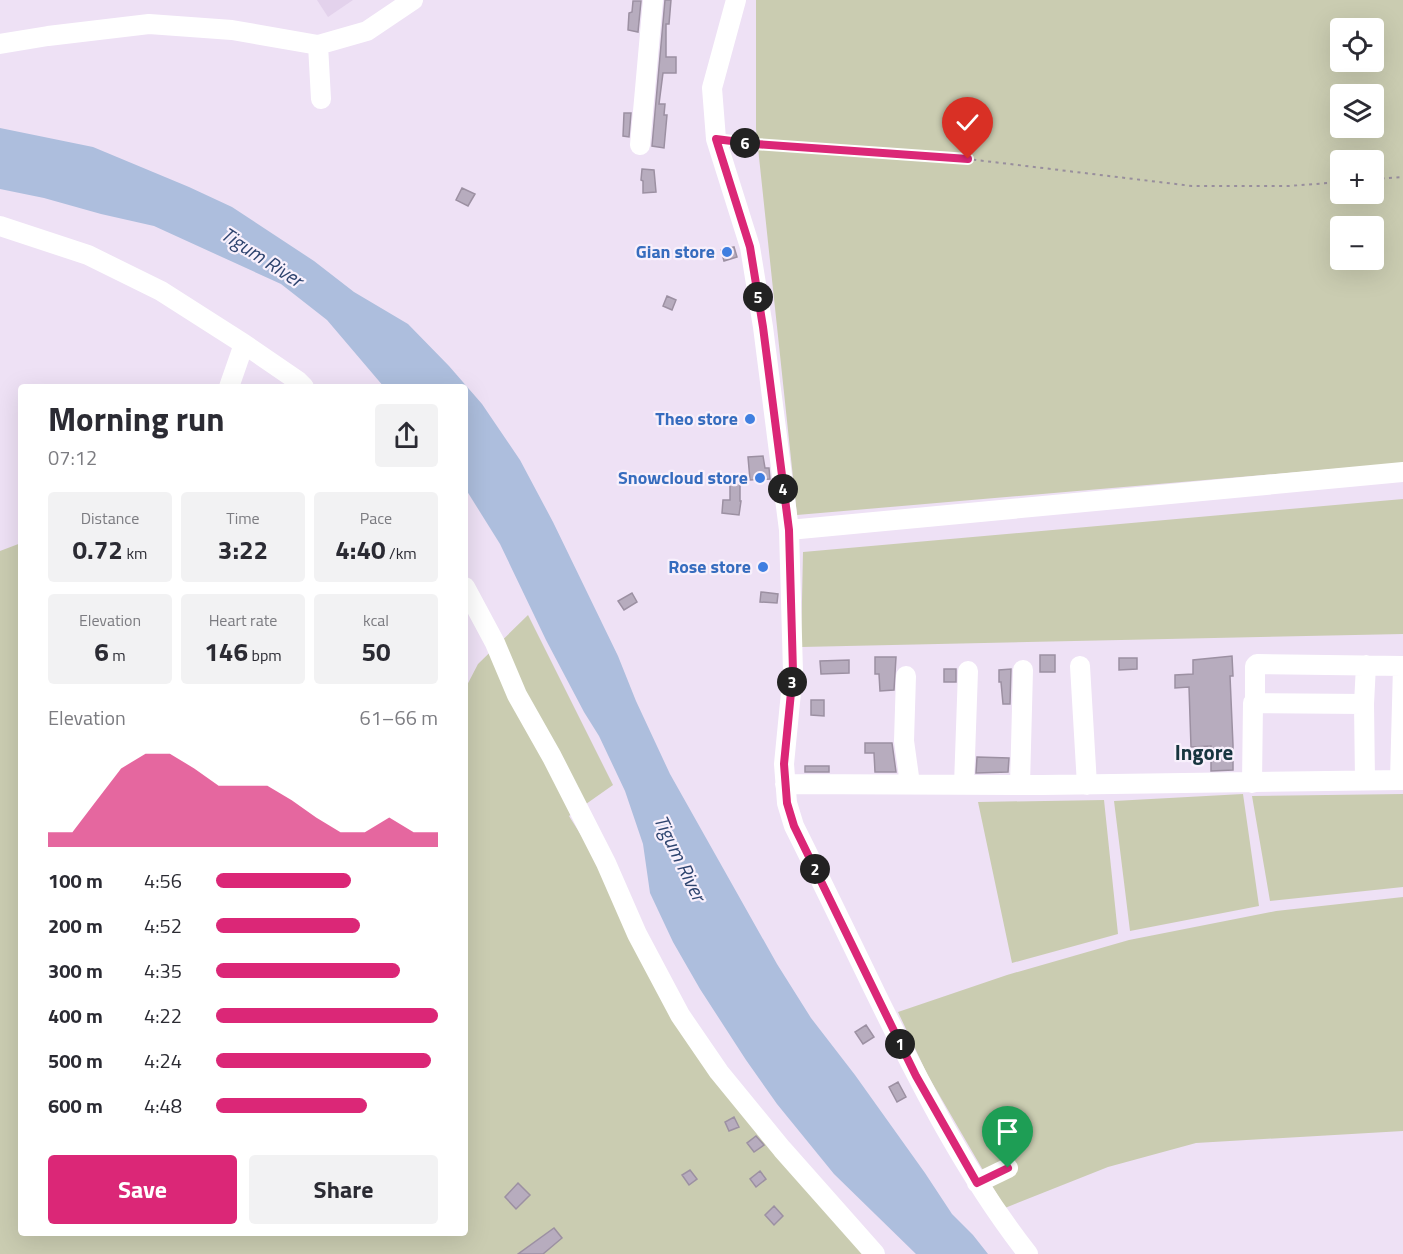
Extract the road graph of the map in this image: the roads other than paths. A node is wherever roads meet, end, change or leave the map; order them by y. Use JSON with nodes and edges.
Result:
{"nodes":[{"id":1,"x":413,"y":0,"type":"edge"},
{"id":2,"x":653,"y":0,"type":"edge"},
{"id":3,"x":736,"y":0,"type":"edge"},
{"id":4,"x":0,"y":44,"type":"edge"},
{"id":5,"x":318,"y":45,"type":"junction"},
{"id":6,"x":321,"y":99,"type":"dead end"},
{"id":7,"x":640,"y":145,"type":"dead end"},
{"id":8,"x":0,"y":226,"type":"edge"},
{"id":9,"x":244,"y":344,"type":"junction"},
{"id":10,"x":230,"y":384,"type":"edge"},
{"id":11,"x":301,"y":384,"type":"edge"},
{"id":12,"x":1403,"y":472,"type":"edge"},
{"id":13,"x":789,"y":530,"type":"junction"},
{"id":14,"x":468,"y":593,"type":"edge"},
{"id":15,"x":1366,"y":665,"type":"junction"},
{"id":16,"x":1080,"y":666,"type":"dead end"},
{"id":17,"x":1023,"y":670,"type":"dead end"},
{"id":18,"x":968,"y":671,"type":"dead end"},
{"id":19,"x":906,"y":676,"type":"dead end"},
{"id":20,"x":1255,"y":702,"type":"junction"},
{"id":21,"x":1364,"y":704,"type":"junction"},
{"id":22,"x":1365,"y":780,"type":"junction"},
{"id":23,"x":1401,"y":780,"type":"edge"},
{"id":24,"x":1252,"y":783,"type":"junction"},
{"id":25,"x":785,"y":784,"type":"junction"},
{"id":26,"x":910,"y":784,"type":"junction"},
{"id":27,"x":1020,"y":784,"type":"junction"},
{"id":28,"x":964,"y":785,"type":"junction"},
{"id":29,"x":1087,"y":785,"type":"junction"},
{"id":30,"x":1008,"y":1168,"type":"dead end"},
{"id":31,"x":977,"y":1183,"type":"junction"},
{"id":32,"x":875,"y":1254,"type":"edge"},
{"id":33,"x":1028,"y":1254,"type":"edge"}],
"edges":[{"from":1,"to":5,"type":"street"},
{"from":2,"to":7,"type":"street"},
{"from":3,"to":13,"type":"street"},
{"from":4,"to":5,"type":"street"},
{"from":5,"to":6,"type":"street"},
{"from":8,"to":9,"type":"street"},
{"from":9,"to":10,"type":"street"},
{"from":9,"to":11,"type":"street"},
{"from":12,"to":13,"type":"street"},
{"from":13,"to":25,"type":"street"},
{"from":14,"to":32,"type":"street"},
{"from":15,"to":20,"type":"street"},
{"from":15,"to":21,"type":"street"},
{"from":15,"to":23,"type":"street"},
{"from":16,"to":29,"type":"street"},
{"from":17,"to":27,"type":"street"},
{"from":18,"to":28,"type":"street"},
{"from":19,"to":26,"type":"street"},
{"from":20,"to":21,"type":"street"},
{"from":20,"to":24,"type":"street"},
{"from":21,"to":22,"type":"street"},
{"from":22,"to":23,"type":"street"},
{"from":22,"to":24,"type":"street"},
{"from":24,"to":29,"type":"street"},
{"from":25,"to":26,"type":"street"},
{"from":25,"to":31,"type":"street"},
{"from":26,"to":28,"type":"street"},
{"from":27,"to":28,"type":"street"},
{"from":27,"to":29,"type":"street"},
{"from":30,"to":31,"type":"street"},
{"from":31,"to":33,"type":"street"}]}
